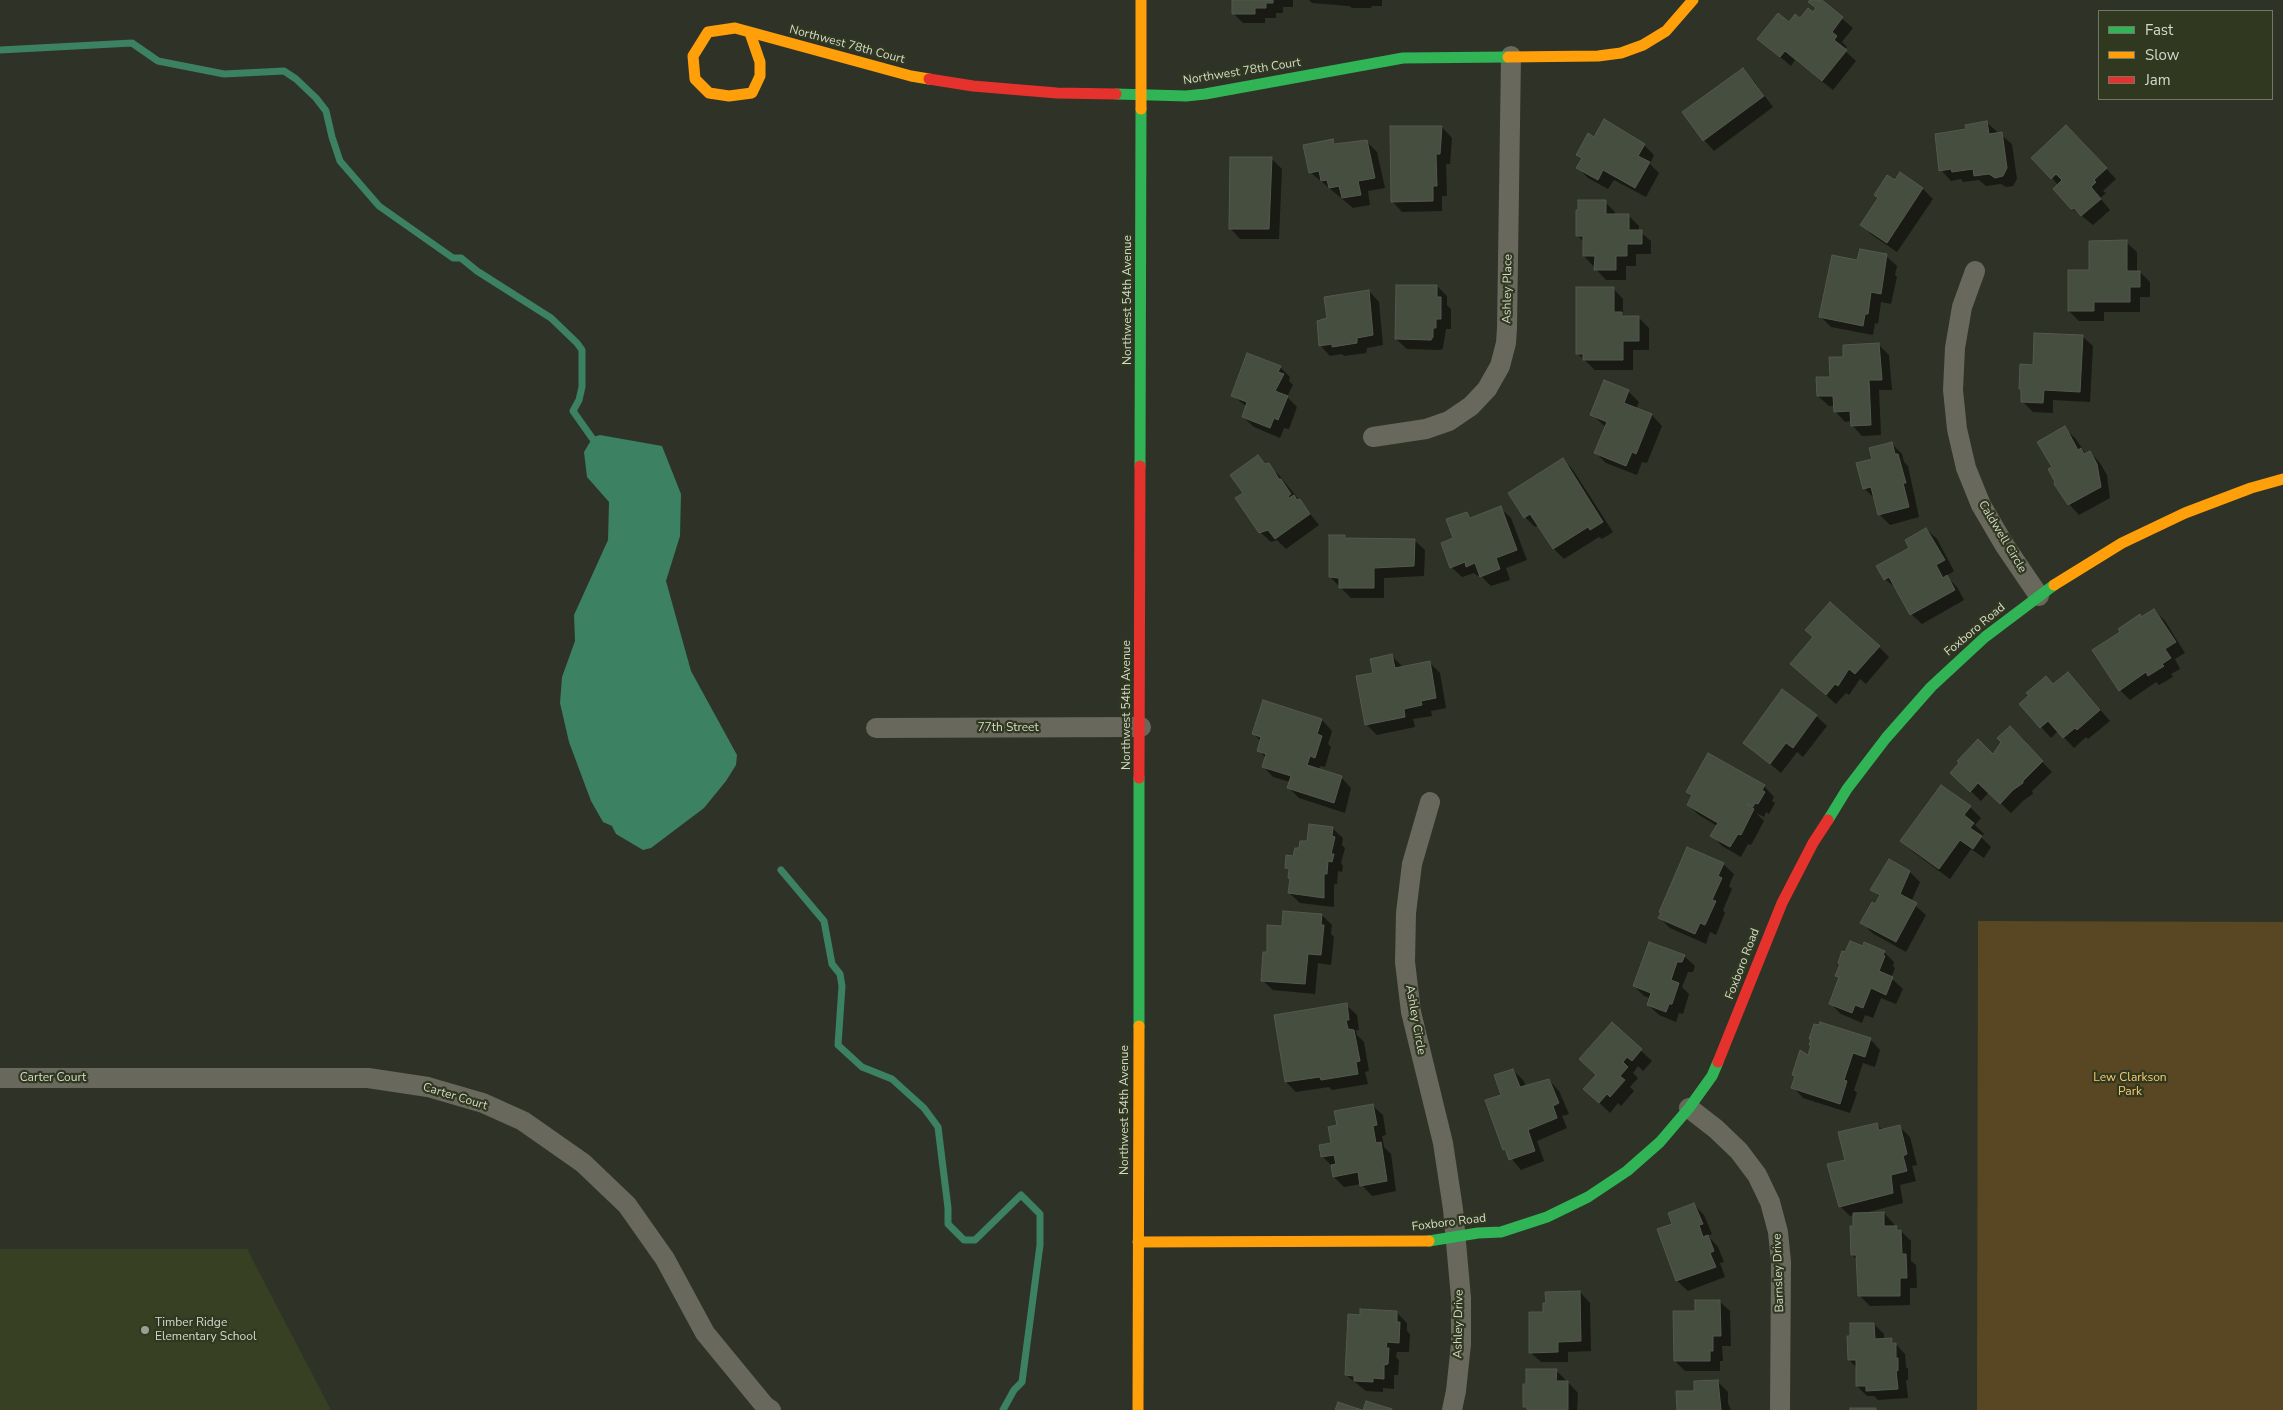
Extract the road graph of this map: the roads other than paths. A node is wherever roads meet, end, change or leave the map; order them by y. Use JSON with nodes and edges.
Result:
{"nodes":[{"id":1,"x":1141,"y":0,"type":"edge"},
{"id":2,"x":1693,"y":0,"type":"edge"},
{"id":3,"x":750,"y":33,"type":"junction"},
{"id":4,"x":1511,"y":56,"type":"junction"},
{"id":5,"x":1142,"y":95,"type":"junction"},
{"id":6,"x":1975,"y":271,"type":"dead end"},
{"id":7,"x":1373,"y":437,"type":"dead end"},
{"id":8,"x":2283,"y":479,"type":"edge"},
{"id":9,"x":2039,"y":596,"type":"junction"},
{"id":10,"x":1141,"y":727,"type":"junction"},
{"id":11,"x":876,"y":728,"type":"dead end"},
{"id":12,"x":1430,"y":802,"type":"dead end"},
{"id":13,"x":0,"y":1078,"type":"edge"},
{"id":14,"x":1689,"y":1108,"type":"junction"},
{"id":15,"x":1456,"y":1237,"type":"junction"},
{"id":16,"x":1138,"y":1242,"type":"junction"},
{"id":17,"x":770,"y":1410,"type":"edge"},
{"id":18,"x":1138,"y":1410,"type":"edge"},
{"id":19,"x":1452,"y":1410,"type":"edge"},
{"id":20,"x":1780,"y":1410,"type":"edge"}],
"edges":[{"from":1,"to":5,"type":"street","name":"Northwest 54th Avenue"},
{"from":2,"to":4,"type":"street","name":"Northwest 78th Court"},
{"from":3,"to":3,"type":"street","name":"Northwest 78th Court"},
{"from":3,"to":5,"type":"street","name":"Northwest 78th Court"},
{"from":4,"to":5,"type":"street","name":"Northwest 78th Court"},
{"from":4,"to":7,"type":"street","name":"Ashley Place"},
{"from":5,"to":10,"type":"street","name":"Northwest 54th Avenue"},
{"from":6,"to":9,"type":"street","name":"Caldwell Circle"},
{"from":8,"to":9,"type":"street","name":"Foxboro Road"},
{"from":9,"to":14,"type":"street","name":"Foxboro Road"},
{"from":10,"to":11,"type":"street","name":"77th Street"},
{"from":10,"to":16,"type":"street","name":"Northwest 54th Avenue"},
{"from":12,"to":15,"type":"street","name":"Ashley Circle"},
{"from":13,"to":17,"type":"street","name":"Carter Court"},
{"from":14,"to":15,"type":"street","name":"Foxboro Road"},
{"from":14,"to":20,"type":"street","name":"Barnsley Drive"},
{"from":15,"to":16,"type":"street","name":"Foxboro Road"},
{"from":15,"to":19,"type":"street","name":"Ashley Drive"},
{"from":16,"to":18,"type":"street","name":"Northwest 54th Avenue"}]}
